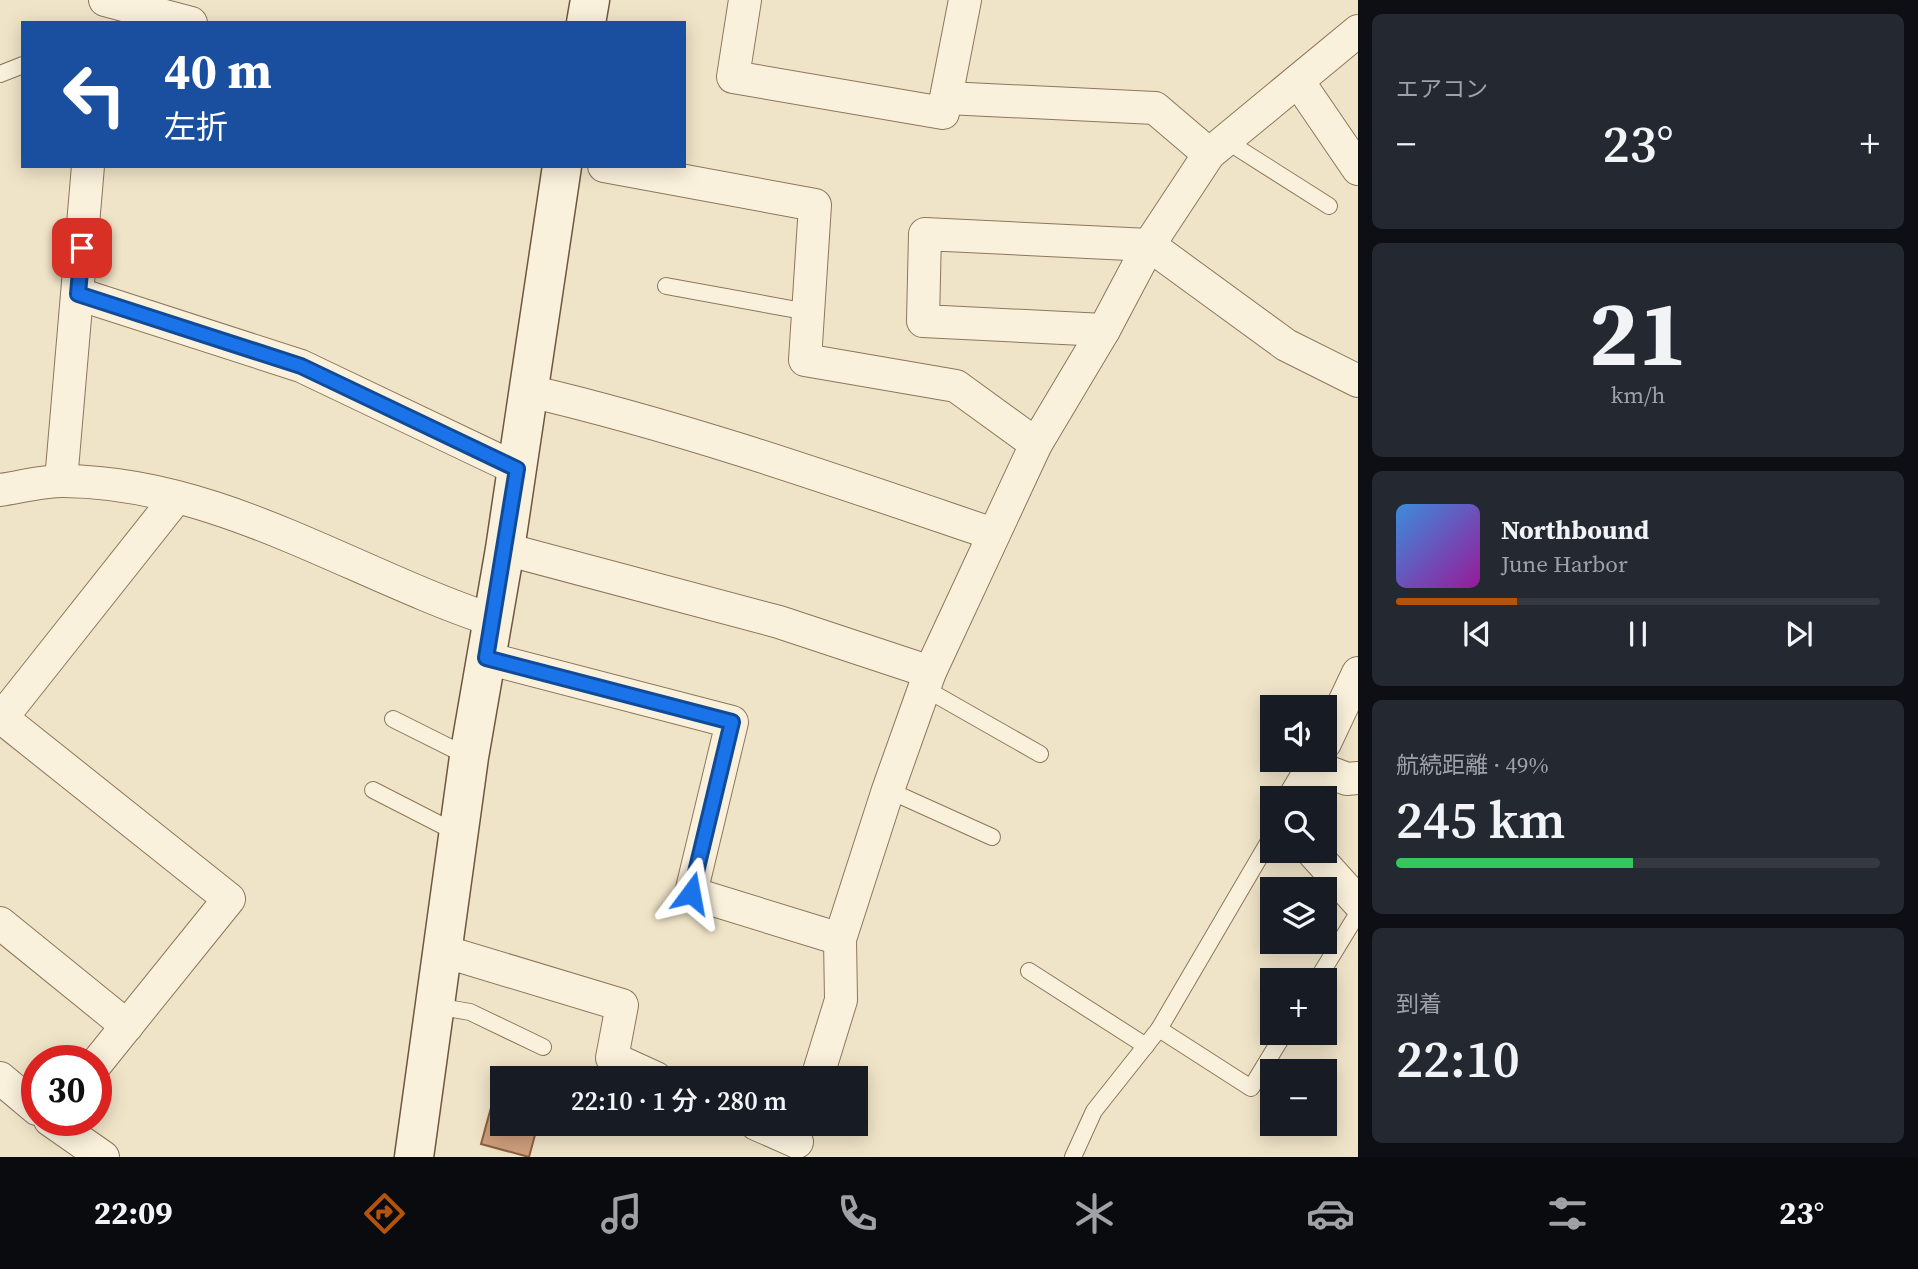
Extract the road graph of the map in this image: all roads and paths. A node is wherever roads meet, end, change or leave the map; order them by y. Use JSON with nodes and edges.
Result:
{"nodes":[{"id":1,"x":104,"y":0,"type":"edge"},
{"id":2,"x":590,"y":0,"type":"edge"},
{"id":3,"x":745,"y":0,"type":"edge"},
{"id":4,"x":965,"y":0,"type":"edge"},
{"id":5,"x":187,"y":14,"type":"edge"},
{"id":6,"x":101,"y":21,"type":"edge"},
{"id":7,"x":586,"y":21,"type":"edge"},
{"id":8,"x":1358,"y":31,"type":"edge"},
{"id":9,"x":21,"y":66,"type":"edge"},
{"id":10,"x":0,"y":75,"type":"edge"},
{"id":11,"x":1298,"y":81,"type":"junction"},
{"id":12,"x":947,"y":97,"type":"junction"},
{"id":13,"x":1217,"y":147,"type":"junction"},
{"id":14,"x":88,"y":168,"type":"edge"},
{"id":15,"x":562,"y":168,"type":"edge"},
{"id":16,"x":615,"y":168,"type":"edge"},
{"id":17,"x":1358,"y":169,"type":"edge"},
{"id":18,"x":1329,"y":206,"type":"dead end"},
{"id":19,"x":1149,"y":245,"type":"junction"},
{"id":20,"x":666,"y":286,"type":"dead end"},
{"id":21,"x":78,"y":294,"type":"junction"},
{"id":22,"x":808,"y":312,"type":"junction"},
{"id":23,"x":1104,"y":330,"type":"junction"},
{"id":24,"x":1358,"y":381,"type":"edge"},
{"id":25,"x":530,"y":391,"type":"junction"},
{"id":26,"x":1036,"y":444,"type":"junction"},
{"id":27,"x":517,"y":469,"type":"junction"},
{"id":28,"x":61,"y":481,"type":"junction"},
{"id":29,"x":0,"y":490,"type":"edge"},
{"id":30,"x":176,"y":498,"type":"junction"},
{"id":31,"x":993,"y":534,"type":"junction"},
{"id":32,"x":505,"y":550,"type":"junction"},
{"id":33,"x":492,"y":620,"type":"junction"},
{"id":34,"x":486,"y":658,"type":"junction"},
{"id":35,"x":1358,"y":673,"type":"edge"},
{"id":36,"x":927,"y":680,"type":"junction"},
{"id":37,"x":2,"y":715,"type":"edge"},
{"id":38,"x":1337,"y":717,"type":"edge"},
{"id":39,"x":393,"y":719,"type":"dead end"},
{"id":40,"x":1040,"y":754,"type":"dead end"},
{"id":41,"x":469,"y":757,"type":"junction"},
{"id":42,"x":1337,"y":771,"type":"edge"},
{"id":43,"x":1358,"y":778,"type":"edge"},
{"id":44,"x":373,"y":790,"type":"dead end"},
{"id":45,"x":888,"y":790,"type":"junction"},
{"id":46,"x":457,"y":832,"type":"junction"},
{"id":47,"x":992,"y":837,"type":"dead end"},
{"id":48,"x":1260,"y":856,"type":"edge"},
{"id":49,"x":1323,"y":863,"type":"edge"},
{"id":50,"x":1358,"y":902,"type":"edge"},
{"id":51,"x":1358,"y":913,"type":"edge"},
{"id":52,"x":0,"y":923,"type":"edge"},
{"id":53,"x":840,"y":939,"type":"junction"},
{"id":54,"x":443,"y":951,"type":"junction"},
{"id":55,"x":1324,"y":968,"type":"edge"},
{"id":56,"x":1029,"y":971,"type":"dead end"},
{"id":57,"x":434,"y":1006,"type":"junction"},
{"id":58,"x":127,"y":1026,"type":"junction"},
{"id":59,"x":1159,"y":1029,"type":"junction"},
{"id":60,"x":112,"y":1045,"type":"edge"},
{"id":61,"x":1277,"y":1045,"type":"edge"},
{"id":62,"x":1146,"y":1046,"type":"junction"},
{"id":63,"x":543,"y":1047,"type":"dead end"},
{"id":64,"x":630,"y":1066,"type":"edge"},
{"id":65,"x":821,"y":1066,"type":"edge"},
{"id":66,"x":0,"y":1078,"type":"edge"},
{"id":67,"x":21,"y":1096,"type":"edge"},
{"id":68,"x":67,"y":1136,"type":"edge"},
{"id":69,"x":777,"y":1136,"type":"edge"},
{"id":70,"x":797,"y":1147,"type":"edge"},
{"id":71,"x":86,"y":1153,"type":"edge"},
{"id":72,"x":414,"y":1157,"type":"edge"},
{"id":73,"x":1073,"y":1157,"type":"edge"}],
"edges":[{"from":1,"to":5,"type":"street"},
{"from":1,"to":6,"type":"street"},
{"from":2,"to":7,"type":"street"},
{"from":3,"to":12,"type":"street"},
{"from":4,"to":12,"type":"street"},
{"from":8,"to":11,"type":"street"},
{"from":9,"to":10,"type":"lane"},
{"from":11,"to":13,"type":"street"},
{"from":11,"to":17,"type":"street"},
{"from":12,"to":13,"type":"street"},
{"from":13,"to":18,"type":"lane"},
{"from":13,"to":19,"type":"street"},
{"from":14,"to":21,"type":"street"},
{"from":15,"to":25,"type":"street"},
{"from":16,"to":22,"type":"street"},
{"from":19,"to":23,"type":"street"},
{"from":19,"to":23,"type":"street"},
{"from":19,"to":24,"type":"street"},
{"from":20,"to":22,"type":"lane"},
{"from":21,"to":27,"type":"street"},
{"from":21,"to":28,"type":"street"},
{"from":22,"to":26,"type":"street"},
{"from":23,"to":26,"type":"street"},
{"from":25,"to":27,"type":"street"},
{"from":25,"to":31,"type":"street"},
{"from":26,"to":31,"type":"street"},
{"from":27,"to":32,"type":"street"},
{"from":28,"to":29,"type":"street"},
{"from":28,"to":30,"type":"street"},
{"from":30,"to":33,"type":"street"},
{"from":30,"to":37,"type":"street"},
{"from":31,"to":36,"type":"street"},
{"from":32,"to":33,"type":"street"},
{"from":32,"to":36,"type":"street"},
{"from":33,"to":34,"type":"street"},
{"from":34,"to":41,"type":"street"},
{"from":34,"to":53,"type":"street"},
{"from":35,"to":38,"type":"street"},
{"from":36,"to":40,"type":"lane"},
{"from":36,"to":45,"type":"street"},
{"from":37,"to":58,"type":"street"},
{"from":39,"to":41,"type":"lane"},
{"from":41,"to":46,"type":"street"},
{"from":42,"to":43,"type":"street"},
{"from":44,"to":46,"type":"lane"},
{"from":45,"to":47,"type":"lane"},
{"from":45,"to":53,"type":"street"},
{"from":46,"to":54,"type":"street"},
{"from":48,"to":59,"type":"lane"},
{"from":49,"to":50,"type":"street"},
{"from":51,"to":55,"type":"lane"},
{"from":52,"to":58,"type":"street"},
{"from":53,"to":65,"type":"street"},
{"from":54,"to":57,"type":"street"},
{"from":54,"to":64,"type":"street"},
{"from":56,"to":62,"type":"lane"},
{"from":57,"to":63,"type":"lane"},
{"from":57,"to":72,"type":"street"},
{"from":58,"to":60,"type":"street"},
{"from":59,"to":61,"type":"lane"},
{"from":59,"to":62,"type":"lane"},
{"from":62,"to":73,"type":"lane"},
{"from":66,"to":67,"type":"street"},
{"from":68,"to":71,"type":"street"},
{"from":69,"to":70,"type":"street"}]}
